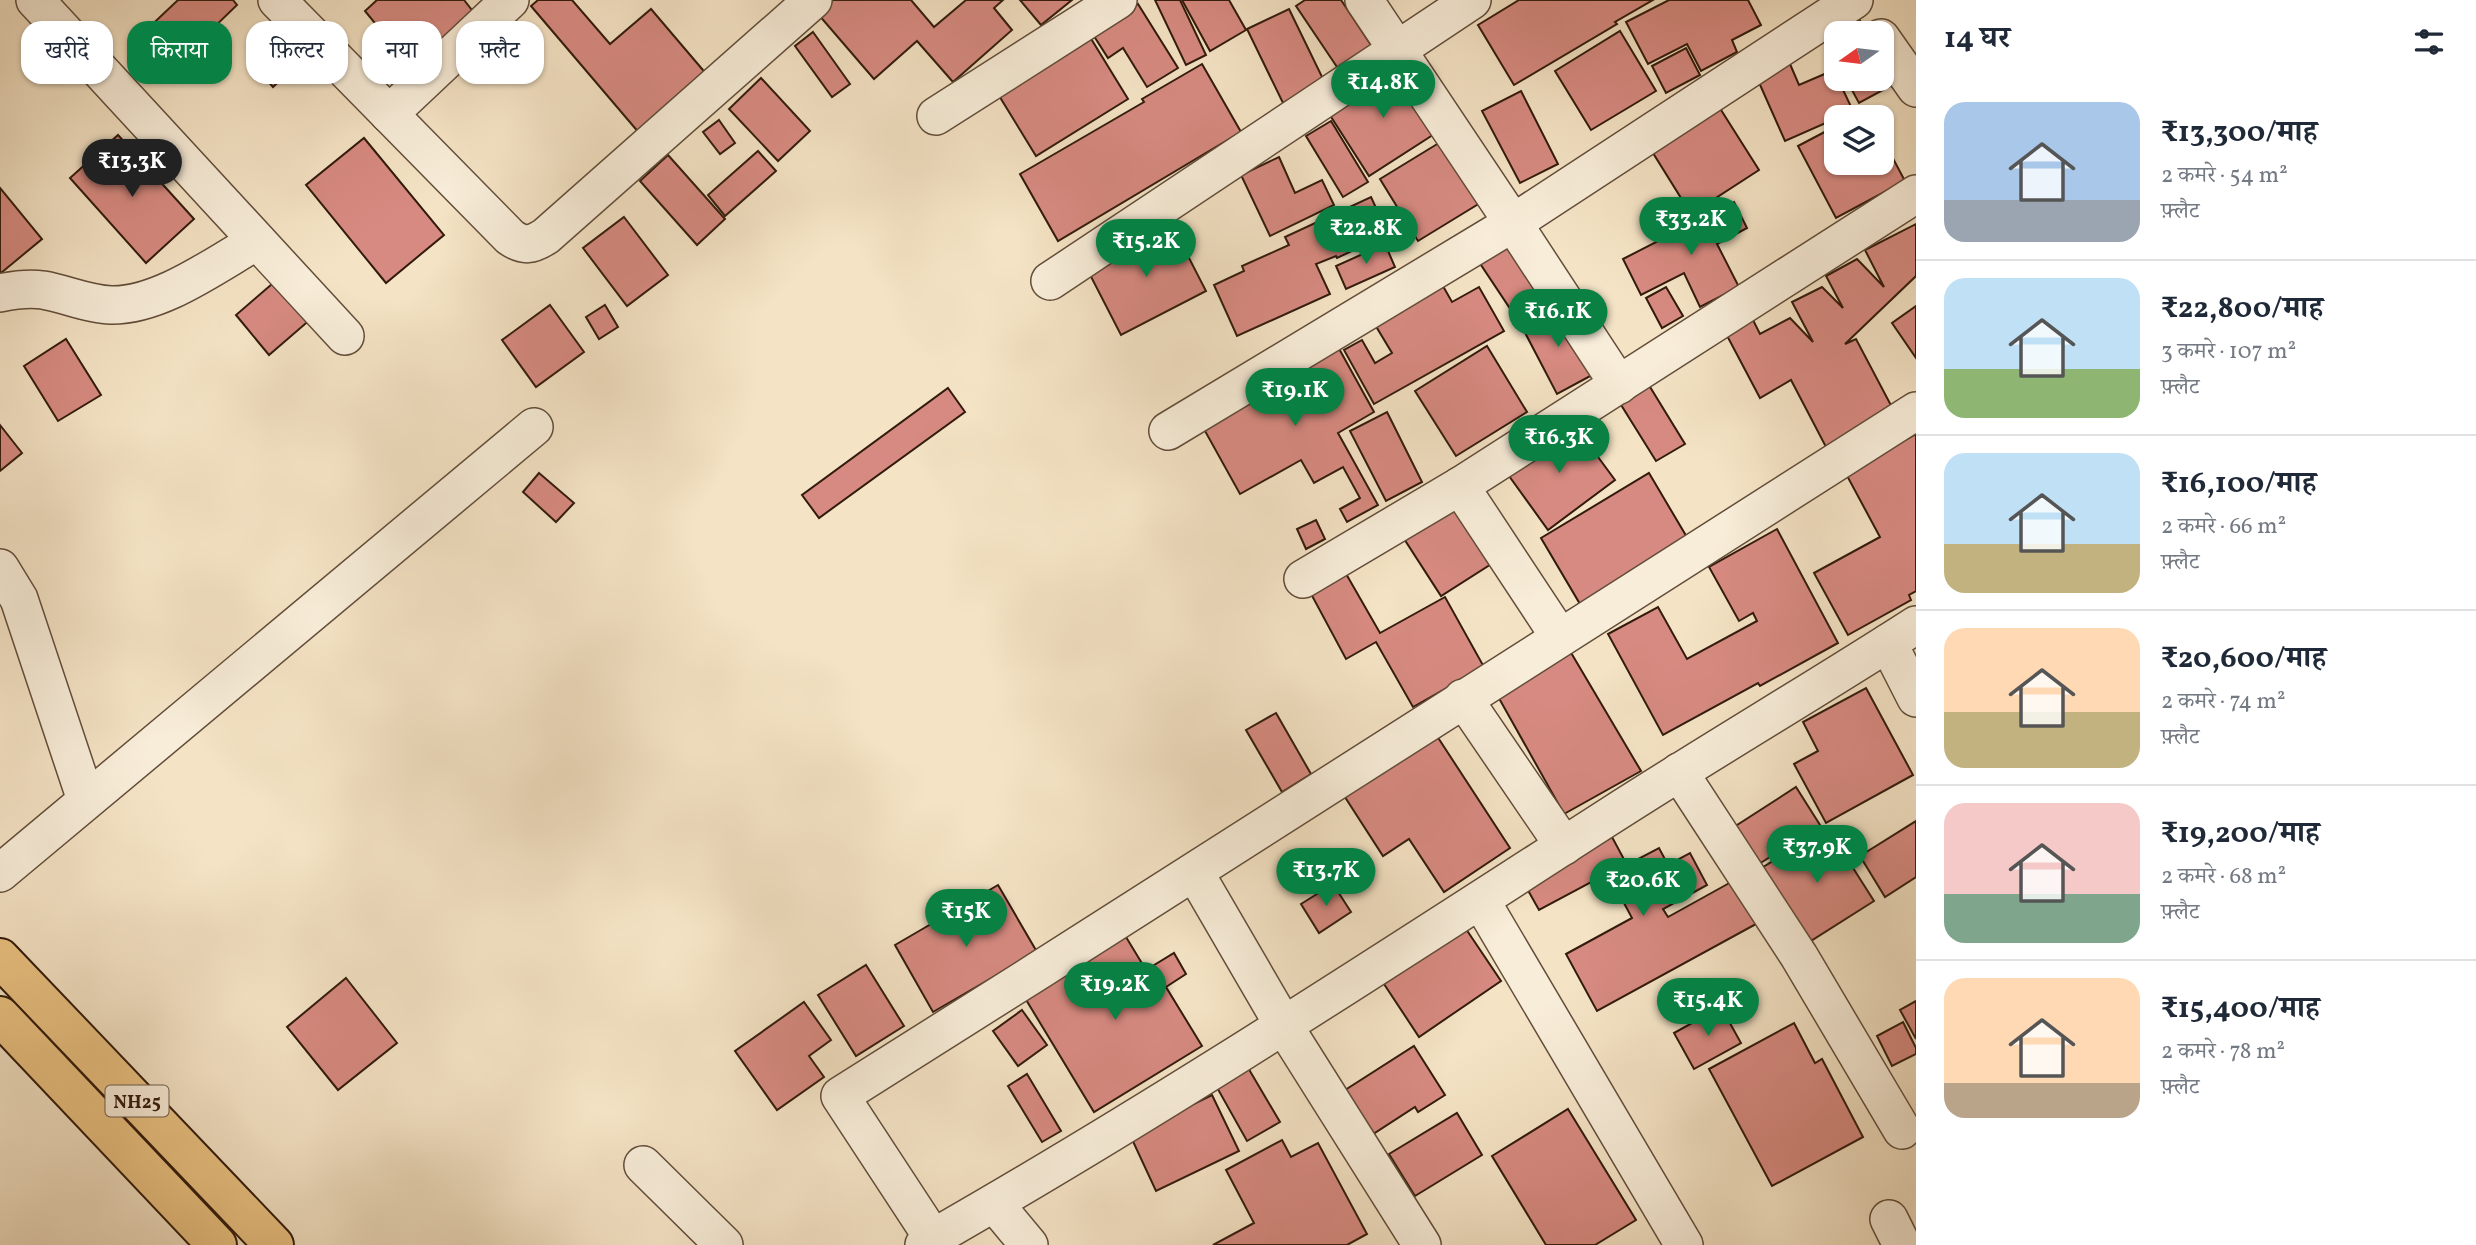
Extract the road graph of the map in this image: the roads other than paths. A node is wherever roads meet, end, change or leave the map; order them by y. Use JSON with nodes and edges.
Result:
{"nodes":[{"id":1,"x":35,"y":0,"type":"edge"},
{"id":2,"x":277,"y":0,"type":"edge"},
{"id":3,"x":510,"y":0,"type":"edge"},
{"id":4,"x":813,"y":0,"type":"edge"},
{"id":5,"x":1118,"y":0,"type":"edge"},
{"id":6,"x":1364,"y":0,"type":"edge"},
{"id":7,"x":1472,"y":0,"type":"edge"},
{"id":8,"x":1854,"y":0,"type":"edge"},
{"id":9,"x":1869,"y":21,"type":"edge"},
{"id":10,"x":1396,"y":50,"type":"junction"},
{"id":11,"x":1894,"y":57,"type":"edge"},
{"id":12,"x":1916,"y":88,"type":"edge"},
{"id":13,"x":389,"y":114,"type":"junction"},
{"id":14,"x":936,"y":116,"type":"dead end"},
{"id":15,"x":1916,"y":194,"type":"edge"},
{"id":16,"x":1513,"y":223,"type":"junction"},
{"id":17,"x":257,"y":241,"type":"junction"},
{"id":18,"x":1050,"y":281,"type":"dead end"},
{"id":19,"x":0,"y":293,"type":"edge"},
{"id":20,"x":345,"y":336,"type":"dead end"},
{"id":21,"x":1619,"y":385,"type":"junction"},
{"id":22,"x":1916,"y":411,"type":"edge"},
{"id":23,"x":534,"y":428,"type":"dead end"},
{"id":24,"x":1168,"y":431,"type":"dead end"},
{"id":25,"x":1460,"y":486,"type":"junction"},
{"id":26,"x":0,"y":568,"type":"edge"},
{"id":27,"x":1303,"y":579,"type":"dead end"},
{"id":28,"x":1902,"y":634,"type":"edge"},
{"id":29,"x":1559,"y":636,"type":"junction"},
{"id":30,"x":1463,"y":698,"type":"junction"},
{"id":31,"x":1916,"y":698,"type":"edge"},
{"id":32,"x":1679,"y":772,"type":"junction"},
{"id":33,"x":86,"y":800,"type":"junction"},
{"id":34,"x":1564,"y":846,"type":"junction"},
{"id":35,"x":0,"y":873,"type":"edge"},
{"id":36,"x":1195,"y":873,"type":"junction"},
{"id":37,"x":1481,"y":901,"type":"junction"},
{"id":38,"x":0,"y":958,"type":"edge"},
{"id":39,"x":0,"y":1016,"type":"edge"},
{"id":40,"x":1284,"y":1026,"type":"junction"},
{"id":41,"x":1902,"y":1130,"type":"dead end"},
{"id":42,"x":643,"y":1165,"type":"dead end"},
{"id":43,"x":994,"y":1203,"type":"junction"},
{"id":44,"x":928,"y":1241,"type":"edge"},
{"id":45,"x":217,"y":1245,"type":"edge"},
{"id":46,"x":275,"y":1245,"type":"edge"},
{"id":47,"x":724,"y":1245,"type":"edge"},
{"id":48,"x":1029,"y":1245,"type":"edge"},
{"id":49,"x":1422,"y":1245,"type":"edge"},
{"id":50,"x":1684,"y":1245,"type":"edge"}],
"edges":[{"from":1,"to":17,"type":"street"},
{"from":2,"to":13,"type":"street"},
{"from":3,"to":13,"type":"street"},
{"from":4,"to":13,"type":"street"},
{"from":5,"to":14,"type":"street"},
{"from":6,"to":10,"type":"street"},
{"from":7,"to":10,"type":"street"},
{"from":8,"to":9,"type":"street"},
{"from":8,"to":16,"type":"street"},
{"from":10,"to":16,"type":"street"},
{"from":10,"to":18,"type":"street"},
{"from":11,"to":12,"type":"street"},
{"from":15,"to":21,"type":"street"},
{"from":16,"to":21,"type":"street"},
{"from":16,"to":24,"type":"street"},
{"from":17,"to":19,"type":"street"},
{"from":17,"to":20,"type":"street"},
{"from":21,"to":25,"type":"street"},
{"from":22,"to":29,"type":"street"},
{"from":23,"to":33,"type":"street"},
{"from":25,"to":27,"type":"street"},
{"from":25,"to":29,"type":"street"},
{"from":26,"to":33,"type":"street"},
{"from":28,"to":31,"type":"street"},
{"from":28,"to":32,"type":"street"},
{"from":29,"to":30,"type":"street"},
{"from":30,"to":34,"type":"street"},
{"from":30,"to":36,"type":"street"},
{"from":32,"to":34,"type":"street"},
{"from":32,"to":41,"type":"street"},
{"from":33,"to":35,"type":"street"},
{"from":34,"to":37,"type":"street"},
{"from":36,"to":40,"type":"street"},
{"from":36,"to":44,"type":"street"},
{"from":37,"to":40,"type":"street"},
{"from":37,"to":50,"type":"street"},
{"from":38,"to":46,"type":"main road","number":"NH25"},
{"from":39,"to":45,"type":"main road","number":"NH25"},
{"from":40,"to":43,"type":"street"},
{"from":40,"to":49,"type":"street"},
{"from":42,"to":47,"type":"street"},
{"from":43,"to":44,"type":"street"},
{"from":43,"to":48,"type":"street"}]}
